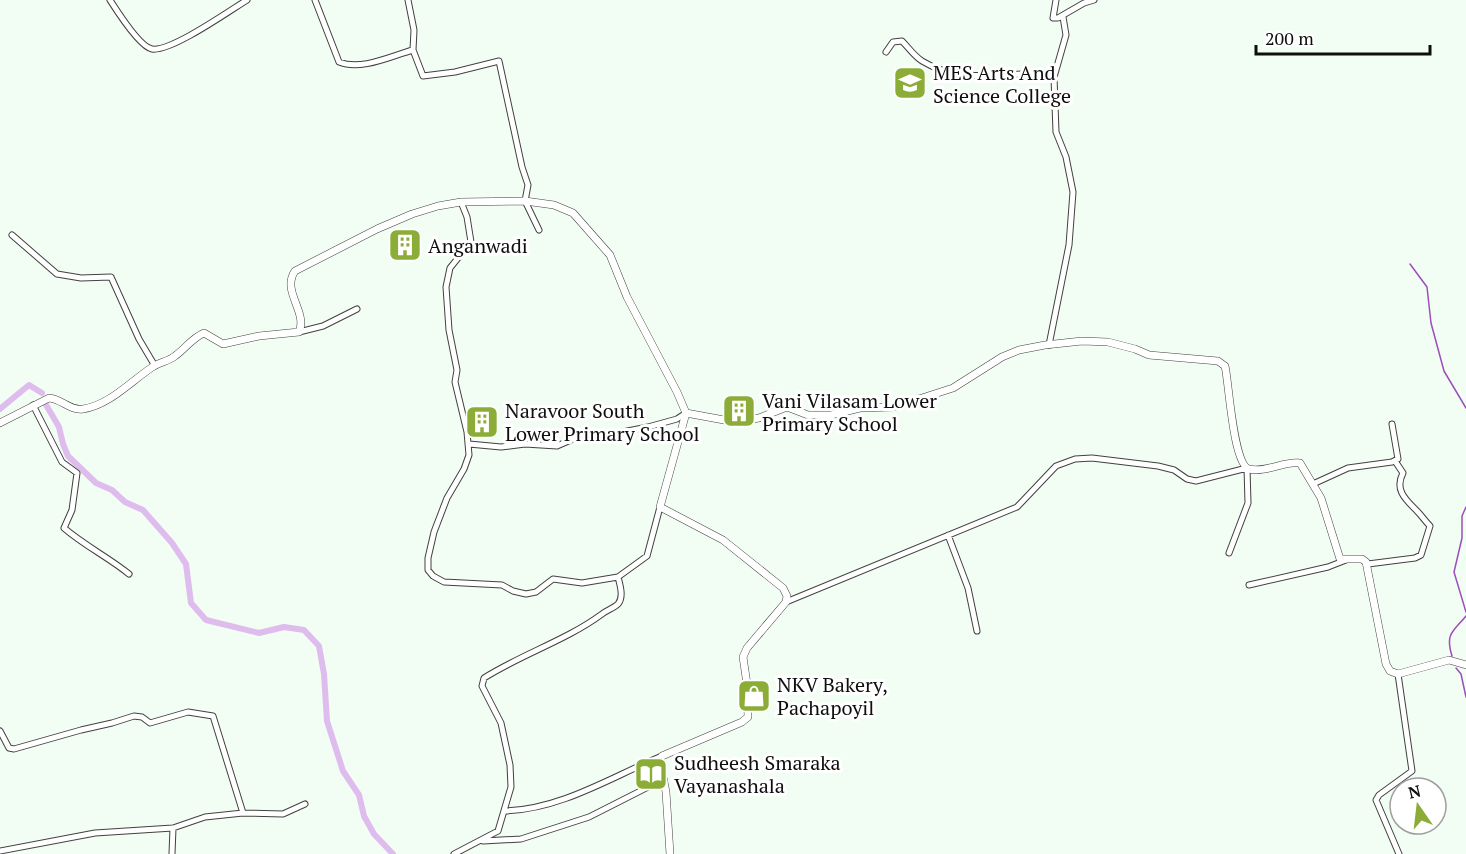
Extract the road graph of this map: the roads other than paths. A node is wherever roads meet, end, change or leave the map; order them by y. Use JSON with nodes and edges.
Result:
{"nodes":[{"id":1,"x":110,"y":0,"type":"edge"},
{"id":2,"x":247,"y":0,"type":"edge"},
{"id":3,"x":315,"y":0,"type":"edge"},
{"id":4,"x":408,"y":0,"type":"edge"},
{"id":5,"x":1056,"y":0,"type":"edge"},
{"id":6,"x":1094,"y":0,"type":"edge"},
{"id":7,"x":1063,"y":17,"type":"junction"},
{"id":8,"x":413,"y":50,"type":"junction"},
{"id":9,"x":886,"y":52,"type":"dead end"},
{"id":10,"x":1054,"y":77,"type":"junction"},
{"id":11,"x":525,"y":201,"type":"junction"},
{"id":12,"x":461,"y":202,"type":"junction"},
{"id":13,"x":539,"y":230,"type":"dead end"},
{"id":14,"x":12,"y":235,"type":"dead end"},
{"id":15,"x":357,"y":309,"type":"dead end"},
{"id":16,"x":299,"y":332,"type":"junction"},
{"id":17,"x":1049,"y":345,"type":"junction"},
{"id":18,"x":155,"y":366,"type":"junction"},
{"id":19,"x":33,"y":405,"type":"junction"},
{"id":20,"x":686,"y":413,"type":"junction"},
{"id":21,"x":0,"y":423,"type":"edge"},
{"id":22,"x":1392,"y":424,"type":"dead end"},
{"id":23,"x":469,"y":444,"type":"junction"},
{"id":24,"x":1395,"y":461,"type":"junction"},
{"id":25,"x":1247,"y":468,"type":"junction"},
{"id":26,"x":1313,"y":484,"type":"junction"},
{"id":27,"x":660,"y":507,"type":"junction"},
{"id":28,"x":948,"y":535,"type":"junction"},
{"id":29,"x":1229,"y":553,"type":"dead end"},
{"id":30,"x":1347,"y":560,"type":"junction"},
{"id":31,"x":1368,"y":564,"type":"junction"},
{"id":32,"x":129,"y":574,"type":"dead end"},
{"id":33,"x":618,"y":577,"type":"junction"},
{"id":34,"x":1249,"y":585,"type":"dead end"},
{"id":35,"x":786,"y":602,"type":"junction"},
{"id":36,"x":977,"y":631,"type":"dead end"},
{"id":37,"x":1466,"y":665,"type":"edge"},
{"id":38,"x":1398,"y":674,"type":"junction"},
{"id":39,"x":0,"y":731,"type":"edge"},
{"id":40,"x":662,"y":756,"type":"junction"},
{"id":41,"x":664,"y":778,"type":"junction"},
{"id":42,"x":304,"y":804,"type":"dead end"},
{"id":43,"x":505,"y":811,"type":"junction"},
{"id":44,"x":243,"y":813,"type":"junction"},
{"id":45,"x":173,"y":828,"type":"junction"},
{"id":46,"x":482,"y":841,"type":"junction"},
{"id":47,"x":0,"y":851,"type":"edge"},
{"id":48,"x":172,"y":854,"type":"edge"},
{"id":49,"x":454,"y":854,"type":"edge"},
{"id":50,"x":670,"y":854,"type":"edge"},
{"id":51,"x":1399,"y":854,"type":"edge"}],
"edges":[{"from":1,"to":2,"type":"street"},
{"from":3,"to":8,"type":"street"},
{"from":4,"to":8,"type":"street"},
{"from":5,"to":7,"type":"street"},
{"from":6,"to":7,"type":"street"},
{"from":7,"to":10,"type":"street"},
{"from":8,"to":11,"type":"street"},
{"from":9,"to":10,"type":"street"},
{"from":10,"to":17,"type":"street"},
{"from":11,"to":12,"type":"street"},
{"from":11,"to":13,"type":"street"},
{"from":11,"to":20,"type":"street"},
{"from":12,"to":16,"type":"street"},
{"from":12,"to":23,"type":"street"},
{"from":14,"to":18,"type":"street"},
{"from":15,"to":16,"type":"street"},
{"from":16,"to":18,"type":"street"},
{"from":17,"to":20,"type":"street"},
{"from":17,"to":25,"type":"street"},
{"from":18,"to":19,"type":"street"},
{"from":19,"to":21,"type":"street"},
{"from":19,"to":32,"type":"street"},
{"from":20,"to":23,"type":"street"},
{"from":20,"to":27,"type":"street"},
{"from":22,"to":24,"type":"street"},
{"from":23,"to":33,"type":"street"},
{"from":24,"to":26,"type":"street"},
{"from":24,"to":31,"type":"street"},
{"from":25,"to":26,"type":"street"},
{"from":25,"to":28,"type":"street"},
{"from":25,"to":29,"type":"street"},
{"from":26,"to":30,"type":"street"},
{"from":27,"to":33,"type":"street"},
{"from":27,"to":35,"type":"street"},
{"from":28,"to":35,"type":"street"},
{"from":28,"to":36,"type":"street"},
{"from":30,"to":31,"type":"street"},
{"from":30,"to":34,"type":"street"},
{"from":31,"to":38,"type":"street"},
{"from":33,"to":43,"type":"street"},
{"from":35,"to":40,"type":"street"},
{"from":37,"to":38,"type":"street"},
{"from":38,"to":51,"type":"street"},
{"from":39,"to":44,"type":"street"},
{"from":40,"to":41,"type":"street"},
{"from":40,"to":43,"type":"street"},
{"from":41,"to":46,"type":"street"},
{"from":41,"to":50,"type":"street"},
{"from":42,"to":44,"type":"street"},
{"from":43,"to":46,"type":"street"},
{"from":44,"to":45,"type":"street"},
{"from":45,"to":47,"type":"street"},
{"from":45,"to":48,"type":"street"},
{"from":46,"to":49,"type":"street"}]}
